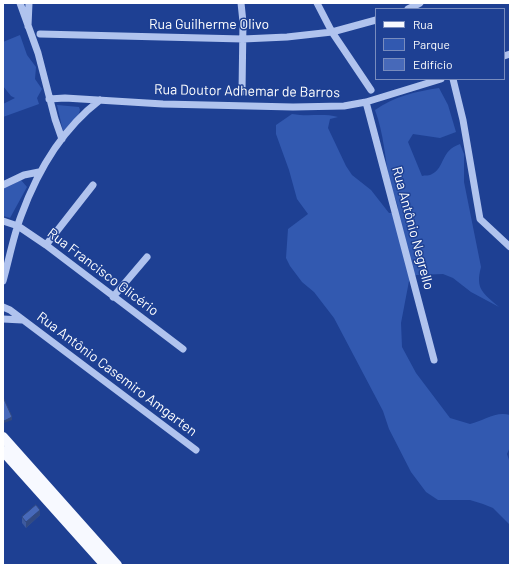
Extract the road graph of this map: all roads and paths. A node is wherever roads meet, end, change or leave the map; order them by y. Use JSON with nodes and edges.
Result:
{"nodes":[{"id":1,"x":20,"y":3,"type":"edge"},
{"id":2,"x":29,"y":3,"type":"edge"},
{"id":3,"x":241,"y":3,"type":"edge"},
{"id":4,"x":318,"y":3,"type":"edge"},
{"id":5,"x":420,"y":3,"type":"edge"},
{"id":6,"x":409,"y":8,"type":"edge"},
{"id":7,"x":375,"y":20,"type":"edge"},
{"id":8,"x":27,"y":28,"type":"junction"},
{"id":9,"x":332,"y":32,"type":"junction"},
{"id":10,"x":40,"y":34,"type":"dead end"},
{"id":11,"x":243,"y":39,"type":"junction"},
{"id":12,"x":438,"y":80,"type":"edge"},
{"id":13,"x":454,"y":80,"type":"edge"},
{"id":14,"x":371,"y":90,"type":"dead end"},
{"id":15,"x":242,"y":92,"type":"dead end"},
{"id":16,"x":49,"y":99,"type":"junction"},
{"id":17,"x":100,"y":100,"type":"junction"},
{"id":18,"x":366,"y":102,"type":"junction"},
{"id":19,"x":62,"y":139,"type":"junction"},
{"id":20,"x":39,"y":172,"type":"junction"},
{"id":21,"x":3,"y":185,"type":"edge"},
{"id":22,"x":93,"y":186,"type":"dead end"},
{"id":23,"x":3,"y":221,"type":"edge"},
{"id":24,"x":18,"y":226,"type":"junction"},
{"id":25,"x":46,"y":244,"type":"junction"},
{"id":26,"x":510,"y":246,"type":"edge"},
{"id":27,"x":147,"y":257,"type":"dead end"},
{"id":28,"x":3,"y":281,"type":"edge"},
{"id":29,"x":113,"y":297,"type":"junction"},
{"id":30,"x":3,"y":307,"type":"edge"},
{"id":31,"x":3,"y":318,"type":"edge"},
{"id":32,"x":22,"y":320,"type":"junction"},
{"id":33,"x":183,"y":349,"type":"dead end"},
{"id":34,"x":434,"y":360,"type":"dead end"},
{"id":35,"x":3,"y":437,"type":"edge"},
{"id":36,"x":196,"y":450,"type":"dead end"},
{"id":37,"x":3,"y":451,"type":"edge"},
{"id":38,"x":105,"y":565,"type":"edge"},
{"id":39,"x":117,"y":565,"type":"edge"}],
"edges":[{"from":1,"to":8,"type":"street"},
{"from":2,"to":8,"type":"street"},
{"from":3,"to":11,"type":"street"},
{"from":4,"to":9,"type":"street"},
{"from":5,"to":6,"type":"street"},
{"from":7,"to":9,"type":"street","name":"Rua Guilherme Olivo"},
{"from":8,"to":16,"type":"street"},
{"from":9,"to":11,"type":"street","name":"Rua Guilherme Olivo"},
{"from":9,"to":14,"type":"street"},
{"from":10,"to":11,"type":"street","name":"Rua Guilherme Olivo"},
{"from":11,"to":15,"type":"street"},
{"from":12,"to":18,"type":"street","name":"Rua Doutor Adhemar de Barros"},
{"from":13,"to":26,"type":"street"},
{"from":16,"to":17,"type":"street","name":"Rua Doutor Adhemar de Barros"},
{"from":16,"to":19,"type":"street"},
{"from":17,"to":18,"type":"street","name":"Rua Doutor Adhemar de Barros"},
{"from":17,"to":19,"type":"street"},
{"from":18,"to":34,"type":"street","name":"Rua Antônio Negrello"},
{"from":19,"to":20,"type":"street"},
{"from":20,"to":21,"type":"street"},
{"from":20,"to":24,"type":"street"},
{"from":22,"to":25,"type":"street"},
{"from":23,"to":24,"type":"street","name":"Rua Francisco Glicério"},
{"from":24,"to":25,"type":"street","name":"Rua Francisco Glicério"},
{"from":24,"to":28,"type":"street"},
{"from":25,"to":29,"type":"street","name":"Rua Francisco Glicério"},
{"from":27,"to":29,"type":"street"},
{"from":29,"to":33,"type":"street","name":"Rua Francisco Glicério"},
{"from":30,"to":32,"type":"street","name":"Rua Antônio Casemiro Amgarten"},
{"from":31,"to":32,"type":"street","name":"Rua Antônio Casemiro Amgarten"},
{"from":32,"to":36,"type":"street","name":"Rua Antônio Casemiro Amgarten"},
{"from":35,"to":39,"type":"main road"},
{"from":37,"to":38,"type":"main road"}]}
